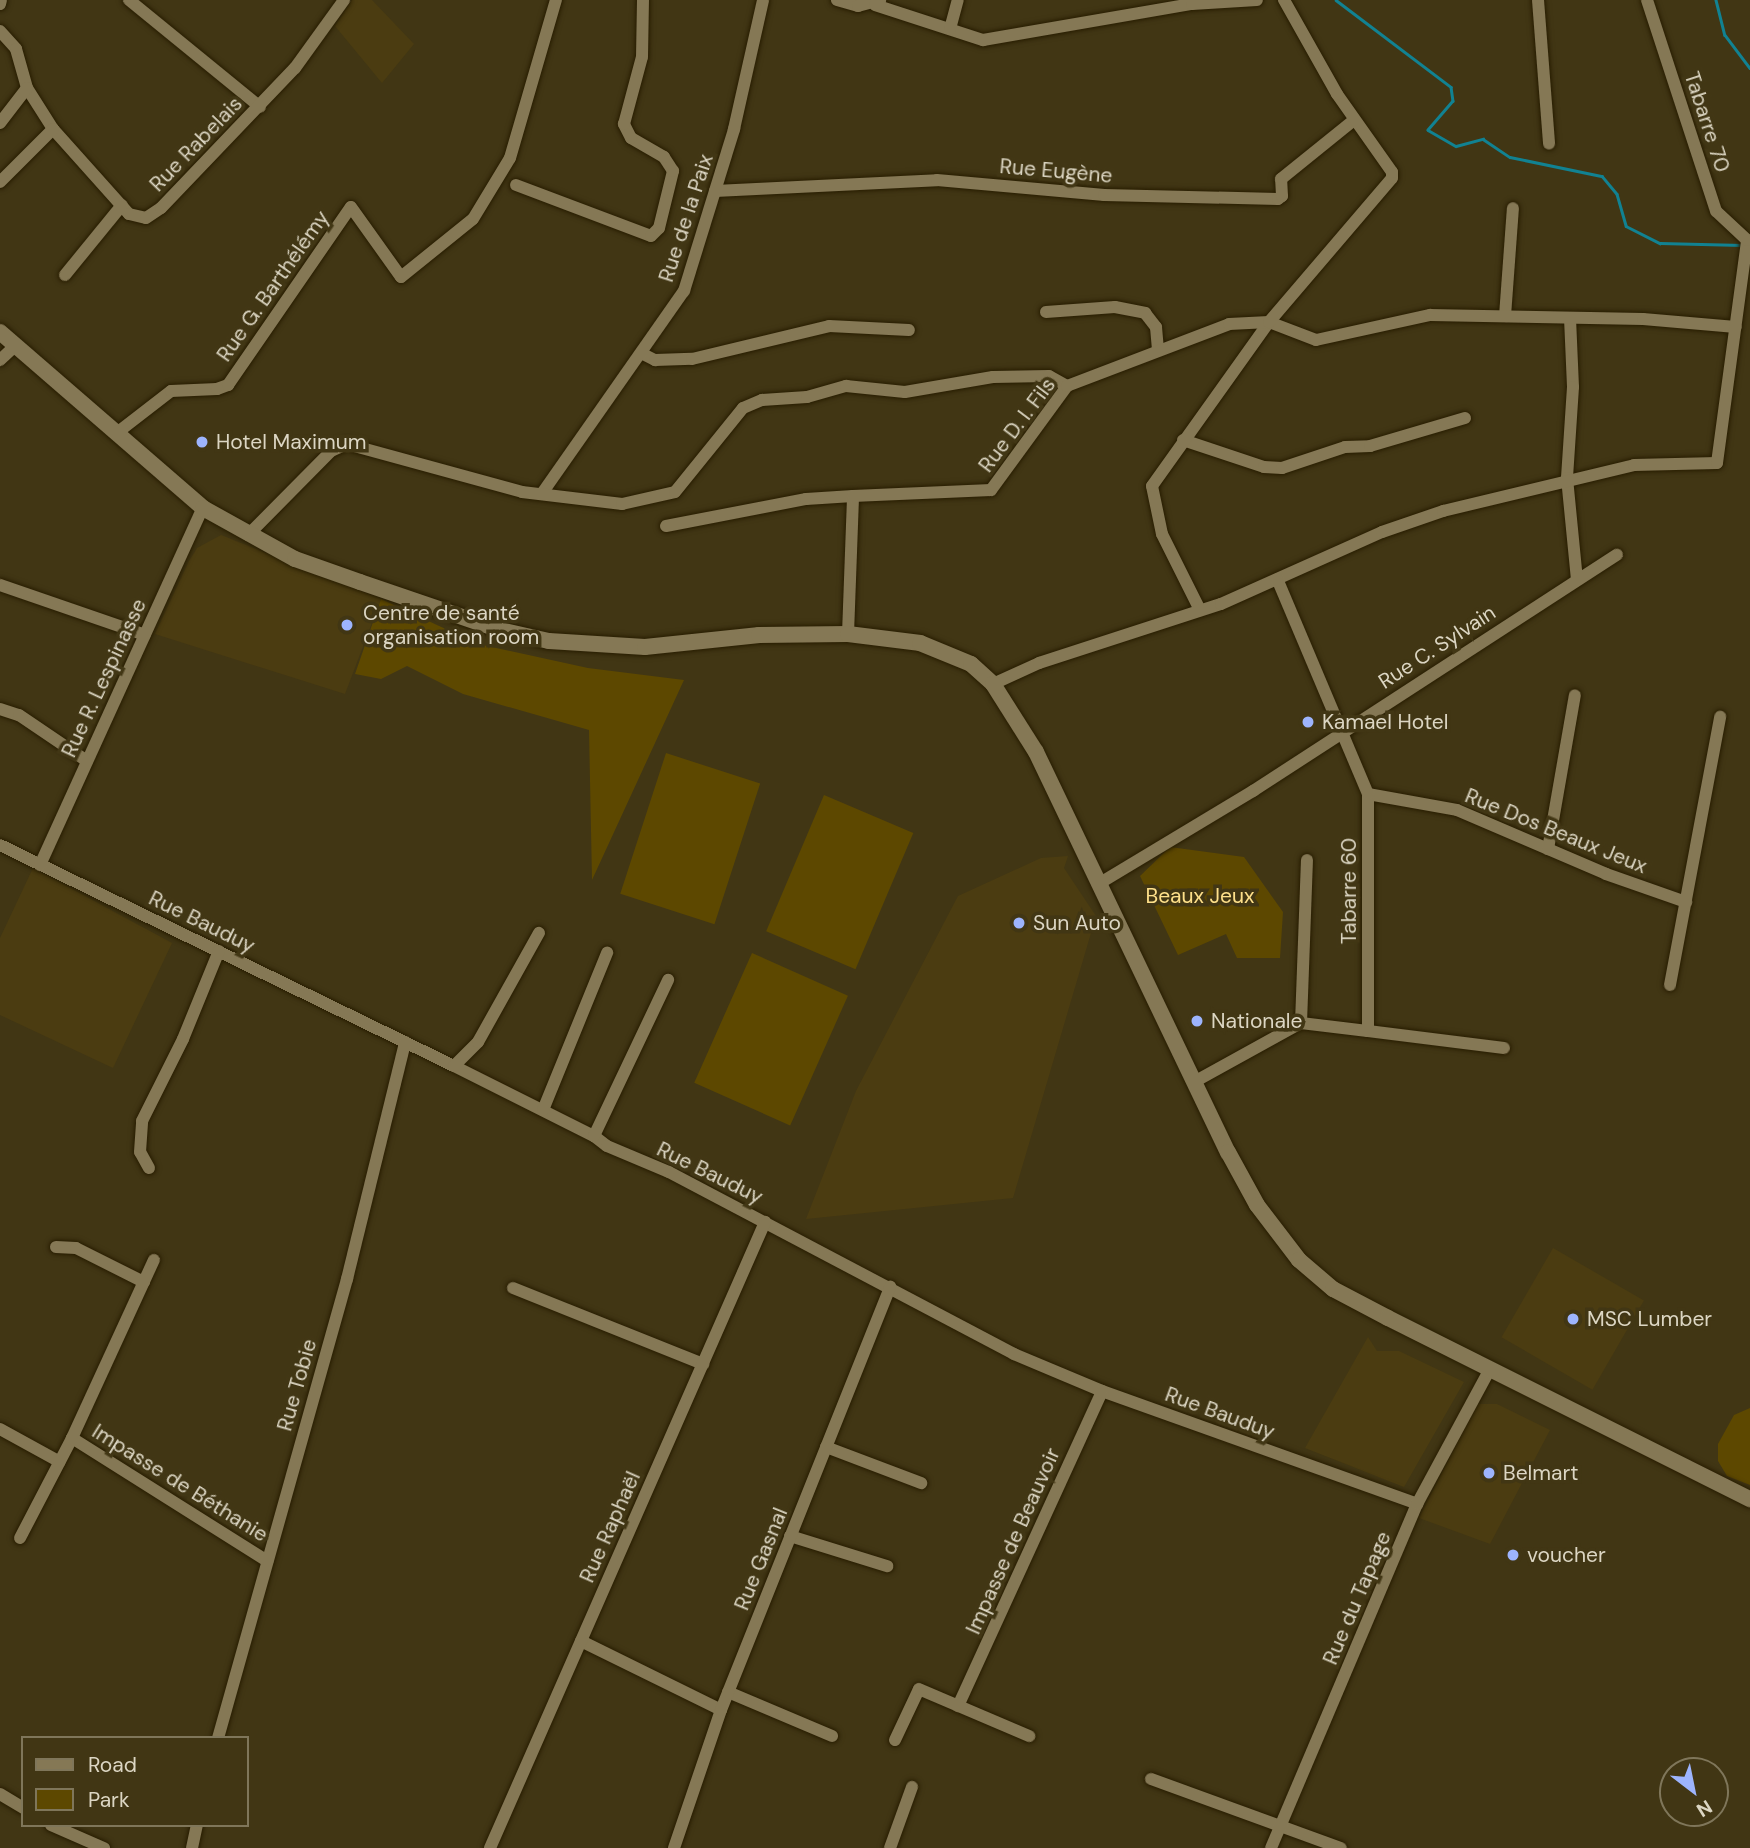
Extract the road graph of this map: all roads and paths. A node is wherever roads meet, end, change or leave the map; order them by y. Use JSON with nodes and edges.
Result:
{"nodes":[{"id":1,"x":129,"y":0,"type":"edge"},
{"id":2,"x":344,"y":0,"type":"edge"},
{"id":3,"x":556,"y":0,"type":"edge"},
{"id":4,"x":643,"y":0,"type":"edge"},
{"id":5,"x":762,"y":0,"type":"edge"},
{"id":6,"x":837,"y":0,"type":"edge"},
{"id":7,"x":958,"y":0,"type":"edge"},
{"id":8,"x":1257,"y":0,"type":"edge"},
{"id":9,"x":1284,"y":0,"type":"edge"},
{"id":10,"x":1538,"y":0,"type":"edge"},
{"id":11,"x":1647,"y":0,"type":"edge"},
{"id":12,"x":1191,"y":2,"type":"edge"},
{"id":13,"x":877,"y":3,"type":"edge"},
{"id":14,"x":950,"y":29,"type":"junction"},
{"id":15,"x":0,"y":31,"type":"edge"},
{"id":16,"x":27,"y":88,"type":"junction"},
{"id":17,"x":260,"y":107,"type":"junction"},
{"id":18,"x":1354,"y":120,"type":"junction"},
{"id":19,"x":0,"y":124,"type":"edge"},
{"id":20,"x":53,"y":129,"type":"junction"},
{"id":21,"x":1549,"y":144,"type":"dead end"},
{"id":22,"x":0,"y":182,"type":"edge"},
{"id":23,"x":516,"y":185,"type":"dead end"},
{"id":24,"x":715,"y":191,"type":"junction"},
{"id":25,"x":122,"y":205,"type":"junction"},
{"id":26,"x":1513,"y":208,"type":"dead end"},
{"id":27,"x":65,"y":275,"type":"dead end"},
{"id":28,"x":1046,"y":312,"type":"dead end"},
{"id":29,"x":1506,"y":316,"type":"junction"},
{"id":30,"x":1570,"y":318,"type":"junction"},
{"id":31,"x":1269,"y":322,"type":"junction"},
{"id":32,"x":1736,"y":327,"type":"junction"},
{"id":33,"x":908,"y":330,"type":"dead end"},
{"id":34,"x":0,"y":332,"type":"edge"},
{"id":35,"x":16,"y":345,"type":"junction"},
{"id":36,"x":1158,"y":348,"type":"junction"},
{"id":37,"x":641,"y":353,"type":"junction"},
{"id":38,"x":0,"y":360,"type":"edge"},
{"id":39,"x":1067,"y":386,"type":"junction"},
{"id":40,"x":1465,"y":418,"type":"dead end"},
{"id":41,"x":118,"y":432,"type":"junction"},
{"id":42,"x":1183,"y":440,"type":"junction"},
{"id":43,"x":1567,"y":478,"type":"junction"},
{"id":44,"x":543,"y":492,"type":"junction"},
{"id":45,"x":853,"y":496,"type":"junction"},
{"id":46,"x":203,"y":508,"type":"junction"},
{"id":47,"x":666,"y":526,"type":"dead end"},
{"id":48,"x":248,"y":536,"type":"junction"},
{"id":49,"x":1617,"y":555,"type":"dead end"},
{"id":50,"x":1277,"y":579,"type":"junction"},
{"id":51,"x":1577,"y":580,"type":"junction"},
{"id":52,"x":0,"y":585,"type":"edge"},
{"id":53,"x":1199,"y":608,"type":"junction"},
{"id":54,"x":848,"y":634,"type":"junction"},
{"id":55,"x":145,"y":635,"type":"junction"},
{"id":56,"x":993,"y":684,"type":"junction"},
{"id":57,"x":1575,"y":695,"type":"dead end"},
{"id":58,"x":0,"y":709,"type":"edge"},
{"id":59,"x":1720,"y":717,"type":"dead end"},
{"id":60,"x":1342,"y":732,"type":"junction"},
{"id":61,"x":87,"y":761,"type":"junction"},
{"id":62,"x":1368,"y":794,"type":"junction"},
{"id":63,"x":0,"y":845,"type":"edge"},
{"id":64,"x":1548,"y":849,"type":"junction"},
{"id":65,"x":1307,"y":860,"type":"dead end"},
{"id":66,"x":40,"y":865,"type":"junction"},
{"id":67,"x":1100,"y":883,"type":"junction"},
{"id":68,"x":1686,"y":902,"type":"junction"},
{"id":69,"x":539,"y":933,"type":"dead end"},
{"id":70,"x":219,"y":951,"type":"junction"},
{"id":71,"x":607,"y":953,"type":"dead end"},
{"id":72,"x":668,"y":980,"type":"dead end"},
{"id":73,"x":1670,"y":985,"type":"dead end"},
{"id":74,"x":1301,"y":1023,"type":"junction"},
{"id":75,"x":1368,"y":1031,"type":"junction"},
{"id":76,"x":405,"y":1042,"type":"junction"},
{"id":77,"x":1504,"y":1048,"type":"dead end"},
{"id":78,"x":454,"y":1066,"type":"junction"},
{"id":79,"x":1194,"y":1082,"type":"junction"},
{"id":80,"x":543,"y":1110,"type":"junction"},
{"id":81,"x":594,"y":1136,"type":"junction"},
{"id":82,"x":149,"y":1168,"type":"dead end"},
{"id":83,"x":765,"y":1222,"type":"junction"},
{"id":84,"x":57,"y":1247,"type":"dead end"},
{"id":85,"x":154,"y":1260,"type":"dead end"},
{"id":86,"x":144,"y":1282,"type":"junction"},
{"id":87,"x":890,"y":1287,"type":"junction"},
{"id":88,"x":513,"y":1288,"type":"dead end"},
{"id":89,"x":703,"y":1364,"type":"junction"},
{"id":90,"x":1490,"y":1369,"type":"junction"},
{"id":91,"x":1102,"y":1391,"type":"junction"},
{"id":92,"x":0,"y":1429,"type":"edge"},
{"id":93,"x":72,"y":1438,"type":"junction"},
{"id":94,"x":826,"y":1447,"type":"junction"},
{"id":95,"x":60,"y":1462,"type":"junction"},
{"id":96,"x":920,"y":1483,"type":"dead end"},
{"id":97,"x":1750,"y":1499,"type":"edge"},
{"id":98,"x":1417,"y":1504,"type":"junction"},
{"id":99,"x":790,"y":1536,"type":"junction"},
{"id":100,"x":20,"y":1538,"type":"dead end"},
{"id":101,"x":267,"y":1561,"type":"junction"},
{"id":102,"x":887,"y":1566,"type":"dead end"},
{"id":103,"x":581,"y":1641,"type":"junction"},
{"id":104,"x":728,"y":1692,"type":"junction"},
{"id":105,"x":958,"y":1706,"type":"junction"},
{"id":106,"x":721,"y":1710,"type":"junction"},
{"id":107,"x":219,"y":1736,"type":"edge"},
{"id":108,"x":832,"y":1736,"type":"dead end"},
{"id":109,"x":1029,"y":1736,"type":"dead end"},
{"id":110,"x":895,"y":1740,"type":"dead end"},
{"id":111,"x":1151,"y":1779,"type":"dead end"},
{"id":112,"x":912,"y":1787,"type":"dead end"},
{"id":113,"x":0,"y":1794,"type":"edge"},
{"id":114,"x":21,"y":1807,"type":"edge"},
{"id":115,"x":1279,"y":1826,"type":"junction"},
{"id":116,"x":56,"y":1827,"type":"edge"},
{"id":117,"x":196,"y":1827,"type":"edge"},
{"id":118,"x":104,"y":1848,"type":"edge"},
{"id":119,"x":191,"y":1848,"type":"edge"},
{"id":120,"x":490,"y":1848,"type":"edge"},
{"id":121,"x":674,"y":1848,"type":"edge"},
{"id":122,"x":890,"y":1848,"type":"edge"},
{"id":123,"x":1271,"y":1848,"type":"edge"},
{"id":124,"x":1341,"y":1848,"type":"edge"}],
"edges":[{"from":1,"to":17,"type":"street"},
{"from":2,"to":17,"type":"street","name":"Rue Rabelais"},
{"from":3,"to":41,"type":"street","name":"Rue G. Barthélémy"},
{"from":4,"to":23,"type":"street"},
{"from":5,"to":24,"type":"street","name":"Rue de la Paix"},
{"from":6,"to":13,"type":"street"},
{"from":7,"to":14,"type":"street"},
{"from":8,"to":12,"type":"street"},
{"from":9,"to":18,"type":"street"},
{"from":10,"to":21,"type":"street"},
{"from":11,"to":32,"type":"street","name":"Tabarre 70"},
{"from":12,"to":14,"type":"street"},
{"from":13,"to":14,"type":"street"},
{"from":15,"to":16,"type":"street"},
{"from":16,"to":19,"type":"street"},
{"from":16,"to":20,"type":"street"},
{"from":17,"to":25,"type":"street","name":"Rue Rabelais"},
{"from":18,"to":24,"type":"street","name":"Rue Eugène"},
{"from":18,"to":31,"type":"street"},
{"from":20,"to":22,"type":"street"},
{"from":20,"to":25,"type":"street"},
{"from":24,"to":37,"type":"street","name":"Rue de la Paix"},
{"from":25,"to":27,"type":"street"},
{"from":26,"to":29,"type":"street"},
{"from":28,"to":36,"type":"street"},
{"from":29,"to":30,"type":"street"},
{"from":29,"to":31,"type":"street"},
{"from":30,"to":32,"type":"street"},
{"from":30,"to":43,"type":"street"},
{"from":31,"to":36,"type":"street","name":"Rue D. I. Fils"},
{"from":31,"to":42,"type":"street"},
{"from":32,"to":43,"type":"street"},
{"from":33,"to":37,"type":"street"},
{"from":34,"to":35,"type":"main road"},
{"from":35,"to":38,"type":"street"},
{"from":35,"to":41,"type":"main road"},
{"from":36,"to":39,"type":"street","name":"Rue D. I. Fils"},
{"from":37,"to":44,"type":"street","name":"Rue de la Paix"},
{"from":39,"to":44,"type":"street"},
{"from":39,"to":45,"type":"street","name":"Rue D. I. Fils"},
{"from":40,"to":42,"type":"street"},
{"from":41,"to":46,"type":"main road"},
{"from":42,"to":53,"type":"street"},
{"from":43,"to":50,"type":"street"},
{"from":43,"to":51,"type":"street"},
{"from":44,"to":48,"type":"street"},
{"from":45,"to":47,"type":"street"},
{"from":45,"to":54,"type":"street"},
{"from":46,"to":48,"type":"main road"},
{"from":46,"to":55,"type":"street","name":"Rue R. Lespinasse"},
{"from":48,"to":54,"type":"main road"},
{"from":49,"to":51,"type":"street","name":"Rue C. Sylvain"},
{"from":50,"to":53,"type":"street"},
{"from":50,"to":60,"type":"street","name":"Tabarre 60"},
{"from":51,"to":60,"type":"street","name":"Rue C. Sylvain"},
{"from":52,"to":55,"type":"street"},
{"from":53,"to":56,"type":"street"},
{"from":54,"to":56,"type":"main road"},
{"from":55,"to":61,"type":"street","name":"Rue R. Lespinasse"},
{"from":56,"to":67,"type":"main road"},
{"from":57,"to":64,"type":"street"},
{"from":58,"to":61,"type":"street"},
{"from":59,"to":68,"type":"street"},
{"from":60,"to":62,"type":"street","name":"Tabarre 60"},
{"from":60,"to":67,"type":"street","name":"Rue C. Sylvain"},
{"from":61,"to":66,"type":"street","name":"Rue R. Lespinasse"},
{"from":62,"to":64,"type":"street","name":"Rue Dos Beaux Jeux"},
{"from":62,"to":75,"type":"street","name":"Tabarre 60"},
{"from":63,"to":66,"type":"street","name":"Rue Bauduy"},
{"from":64,"to":68,"type":"street","name":"Rue Dos Beaux Jeux"},
{"from":65,"to":74,"type":"street"},
{"from":66,"to":70,"type":"street","name":"Rue Bauduy"},
{"from":67,"to":79,"type":"main road"},
{"from":68,"to":73,"type":"street"},
{"from":69,"to":78,"type":"street"},
{"from":70,"to":76,"type":"street","name":"Rue Bauduy"},
{"from":70,"to":82,"type":"street"},
{"from":71,"to":80,"type":"street"},
{"from":72,"to":81,"type":"street"},
{"from":74,"to":75,"type":"street"},
{"from":74,"to":79,"type":"street"},
{"from":75,"to":77,"type":"street"},
{"from":76,"to":78,"type":"street","name":"Rue Bauduy"},
{"from":76,"to":101,"type":"street","name":"Rue Tobie"},
{"from":78,"to":80,"type":"street","name":"Rue Bauduy"},
{"from":79,"to":90,"type":"main road"},
{"from":80,"to":81,"type":"street","name":"Rue Bauduy"},
{"from":81,"to":83,"type":"street","name":"Rue Bauduy"},
{"from":83,"to":87,"type":"street","name":"Rue Bauduy"},
{"from":83,"to":89,"type":"street","name":"Rue Raphaël"},
{"from":84,"to":86,"type":"street"},
{"from":85,"to":86,"type":"street"},
{"from":86,"to":93,"type":"street"},
{"from":87,"to":91,"type":"street","name":"Rue Bauduy"},
{"from":87,"to":94,"type":"street","name":"Rue Gasnal"},
{"from":88,"to":89,"type":"street"},
{"from":89,"to":103,"type":"street","name":"Rue Raphaël"},
{"from":90,"to":97,"type":"main road"},
{"from":90,"to":98,"type":"street","name":"Rue du Tapage"},
{"from":91,"to":98,"type":"street","name":"Rue Bauduy"},
{"from":91,"to":105,"type":"street","name":"Impasse de Beauvoir"},
{"from":92,"to":95,"type":"street"},
{"from":93,"to":95,"type":"street"},
{"from":93,"to":101,"type":"street","name":"Impasse de Béthanie"},
{"from":94,"to":96,"type":"street"},
{"from":94,"to":99,"type":"street","name":"Rue Gasnal"},
{"from":95,"to":100,"type":"street"},
{"from":98,"to":115,"type":"street","name":"Rue du Tapage"},
{"from":99,"to":102,"type":"street"},
{"from":99,"to":104,"type":"street","name":"Rue Gasnal"},
{"from":101,"to":107,"type":"street","name":"Rue Tobie"},
{"from":103,"to":106,"type":"street"},
{"from":103,"to":120,"type":"street","name":"Rue Raphaël"},
{"from":104,"to":106,"type":"street","name":"Rue Gasnal"},
{"from":104,"to":108,"type":"street"},
{"from":105,"to":109,"type":"street"},
{"from":105,"to":110,"type":"street"},
{"from":106,"to":121,"type":"street","name":"Rue Gasnal"},
{"from":111,"to":115,"type":"street"},
{"from":112,"to":122,"type":"street"},
{"from":113,"to":114,"type":"street"},
{"from":115,"to":123,"type":"street","name":"Rue du Tapage"},
{"from":115,"to":124,"type":"street"},
{"from":116,"to":118,"type":"street"},
{"from":117,"to":119,"type":"street"}]}
